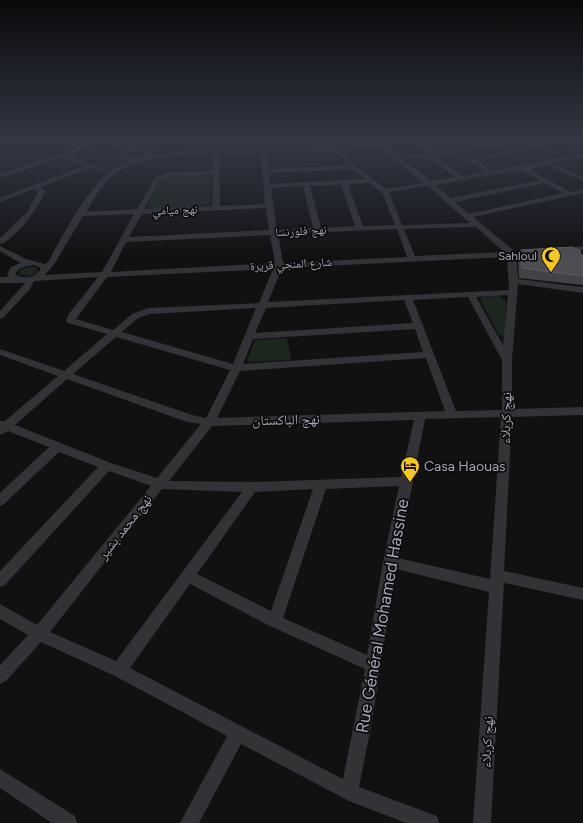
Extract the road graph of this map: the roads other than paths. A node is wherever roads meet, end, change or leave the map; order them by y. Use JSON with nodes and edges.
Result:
{"nodes":[{"id":1,"x":50,"y":181,"type":"edge"},
{"id":2,"x":101,"y":181,"type":"edge"},
{"id":3,"x":104,"y":181,"type":"edge"},
{"id":4,"x":155,"y":181,"type":"edge"},
{"id":5,"x":216,"y":181,"type":"edge"},
{"id":6,"x":267,"y":181,"type":"edge"},
{"id":7,"x":367,"y":181,"type":"edge"},
{"id":8,"x":371,"y":181,"type":"edge"},
{"id":9,"x":426,"y":181,"type":"edge"},
{"id":10,"x":450,"y":181,"type":"edge"},
{"id":11,"x":543,"y":181,"type":"edge"},
{"id":12,"x":545,"y":181,"type":"edge"},
{"id":13,"x":344,"y":184,"type":"junction"},
{"id":14,"x":306,"y":185,"type":"junction"},
{"id":15,"x":431,"y":185,"type":"junction"},
{"id":16,"x":268,"y":186,"type":"junction"},
{"id":17,"x":35,"y":187,"type":"junction"},
{"id":18,"x":98,"y":187,"type":"junction"},
{"id":19,"x":385,"y":191,"type":"junction"},
{"id":20,"x":583,"y":191,"type":"edge"},
{"id":21,"x":570,"y":194,"type":"junction"},
{"id":22,"x":0,"y":200,"type":"edge"},
{"id":23,"x":448,"y":201,"type":"junction"},
{"id":24,"x":269,"y":206,"type":"junction"},
{"id":25,"x":216,"y":208,"type":"junction"},
{"id":26,"x":140,"y":212,"type":"junction"},
{"id":27,"x":80,"y":214,"type":"junction"},
{"id":28,"x":468,"y":216,"type":"junction"},
{"id":29,"x":479,"y":225,"type":"junction"},
{"id":30,"x":400,"y":227,"type":"junction"},
{"id":31,"x":360,"y":228,"type":"junction"},
{"id":32,"x":318,"y":231,"type":"junction"},
{"id":33,"x":274,"y":232,"type":"junction"},
{"id":34,"x":66,"y":236,"type":"junction"},
{"id":35,"x":123,"y":240,"type":"junction"},
{"id":36,"x":0,"y":242,"type":"edge"},
{"id":37,"x":0,"y":248,"type":"edge"},
{"id":38,"x":583,"y":248,"type":"edge"},
{"id":39,"x":583,"y":253,"type":"edge"},
{"id":40,"x":517,"y":254,"type":"junction"},
{"id":41,"x":0,"y":256,"type":"edge"},
{"id":42,"x":412,"y":258,"type":"junction"},
{"id":43,"x":32,"y":263,"type":"junction"},
{"id":44,"x":278,"y":265,"type":"junction"},
{"id":45,"x":45,"y":269,"type":"junction"},
{"id":46,"x":14,"y":274,"type":"junction"},
{"id":47,"x":105,"y":274,"type":"junction"},
{"id":48,"x":71,"y":275,"type":"junction"},
{"id":49,"x":0,"y":279,"type":"edge"},
{"id":50,"x":32,"y":279,"type":"junction"},
{"id":51,"x":514,"y":281,"type":"junction"},
{"id":52,"x":583,"y":290,"type":"edge"},
{"id":53,"x":513,"y":292,"type":"junction"},
{"id":54,"x":471,"y":295,"type":"junction"},
{"id":55,"x":408,"y":298,"type":"junction"},
{"id":56,"x":263,"y":306,"type":"junction"},
{"id":57,"x":0,"y":316,"type":"edge"},
{"id":58,"x":417,"y":326,"type":"junction"},
{"id":59,"x":115,"y":334,"type":"junction"},
{"id":60,"x":251,"y":336,"type":"junction"},
{"id":61,"x":0,"y":352,"type":"edge"},
{"id":62,"x":429,"y":356,"type":"junction"},
{"id":63,"x":507,"y":360,"type":"junction"},
{"id":64,"x":236,"y":368,"type":"junction"},
{"id":65,"x":66,"y":374,"type":"junction"},
{"id":66,"x":583,"y":411,"type":"edge"},
{"id":67,"x":507,"y":414,"type":"junction"},
{"id":68,"x":452,"y":415,"type":"junction"},
{"id":69,"x":420,"y":416,"type":"junction"},
{"id":70,"x":209,"y":422,"type":"junction"},
{"id":71,"x":2,"y":426,"type":"edge"},
{"id":72,"x":57,"y":447,"type":"junction"},
{"id":73,"x":107,"y":466,"type":"junction"},
{"id":74,"x":406,"y":481,"type":"junction"},
{"id":75,"x":159,"y":484,"type":"junction"},
{"id":76,"x":321,"y":484,"type":"junction"},
{"id":77,"x":252,"y":487,"type":"junction"},
{"id":78,"x":0,"y":501,"type":"edge"},
{"id":79,"x":390,"y":562,"type":"junction"},
{"id":80,"x":189,"y":577,"type":"junction"},
{"id":81,"x":0,"y":581,"type":"edge"},
{"id":82,"x":496,"y":581,"type":"junction"},
{"id":83,"x":583,"y":594,"type":"edge"},
{"id":84,"x":0,"y":611,"type":"edge"},
{"id":85,"x":275,"y":621,"type":"junction"},
{"id":86,"x":39,"y":634,"type":"junction"},
{"id":87,"x":373,"y":665,"type":"junction"},
{"id":88,"x":120,"y":670,"type":"junction"},
{"id":89,"x":0,"y":676,"type":"edge"},
{"id":90,"x":237,"y":734,"type":"junction"},
{"id":91,"x":0,"y":778,"type":"edge"},
{"id":92,"x":349,"y":792,"type":"junction"},
{"id":93,"x":68,"y":823,"type":"edge"},
{"id":94,"x":189,"y":823,"type":"edge"},
{"id":95,"x":430,"y":823,"type":"edge"},
{"id":96,"x":482,"y":823,"type":"edge"}],
"edges":[{"from":1,"to":17,"type":"street"},
{"from":2,"to":18,"type":"street"},
{"from":3,"to":18,"type":"street"},
{"from":4,"to":26,"type":"street"},
{"from":5,"to":25,"type":"street"},
{"from":6,"to":16,"type":"street"},
{"from":7,"to":13,"type":"street"},
{"from":8,"to":19,"type":"street"},
{"from":9,"to":15,"type":"street"},
{"from":10,"to":15,"type":"street"},
{"from":11,"to":23,"type":"street"},
{"from":12,"to":21,"type":"street"},
{"from":13,"to":14,"type":"street"},
{"from":13,"to":31,"type":"street"},
{"from":14,"to":16,"type":"street"},
{"from":14,"to":32,"type":"street"},
{"from":15,"to":19,"type":"street"},
{"from":15,"to":23,"type":"street"},
{"from":16,"to":24,"type":"street"},
{"from":17,"to":22,"type":"street"},
{"from":17,"to":36,"type":"street"},
{"from":18,"to":27,"type":"street"},
{"from":19,"to":30,"type":"street"},
{"from":20,"to":21,"type":"street"},
{"from":21,"to":28,"type":"street"},
{"from":23,"to":28,"type":"street"},
{"from":24,"to":25,"type":"street","name":"نهج ميامي"},
{"from":24,"to":33,"type":"street"},
{"from":25,"to":26,"type":"street","name":"نهج ميامي"},
{"from":26,"to":27,"type":"street","name":"نهج ميامي"},
{"from":26,"to":35,"type":"street"},
{"from":27,"to":34,"type":"street"},
{"from":28,"to":29,"type":"street"},
{"from":29,"to":30,"type":"street","name":"نهج فلورنسا"},
{"from":29,"to":40,"type":"street"},
{"from":30,"to":31,"type":"street","name":"نهج فلورنسا"},
{"from":30,"to":42,"type":"street"},
{"from":31,"to":32,"type":"street","name":"نهج فلورنسا"},
{"from":32,"to":33,"type":"street","name":"نهج فلورنسا"},
{"from":33,"to":35,"type":"street","name":"نهج فلورنسا"},
{"from":33,"to":44,"type":"street"},
{"from":34,"to":43,"type":"street"},
{"from":34,"to":45,"type":"street"},
{"from":35,"to":47,"type":"street"},
{"from":37,"to":43,"type":"street","name":"شارع المنجي قريرة"},
{"from":38,"to":39,"type":"street"},
{"from":40,"to":42,"type":"street","name":"شارع المنجي قريرة"},
{"from":40,"to":51,"type":"street","name":"نهج كربلاء"},
{"from":41,"to":46,"type":"street"},
{"from":42,"to":44,"type":"street","name":"شارع المنجي قريرة"},
{"from":43,"to":45,"type":"street","name":"شارع المنجي قريرة"},
{"from":43,"to":46,"type":"street"},
{"from":44,"to":47,"type":"street","name":"شارع المنجي قريرة"},
{"from":44,"to":56,"type":"street","name":"نهج محمد بشير"},
{"from":45,"to":48,"type":"street","name":"شارع المنجي قريرة"},
{"from":45,"to":50,"type":"street"},
{"from":46,"to":49,"type":"street"},
{"from":46,"to":50,"type":"street","name":"شارع المنجي قريرة"},
{"from":47,"to":48,"type":"street","name":"شارع المنجي قريرة"},
{"from":47,"to":59,"type":"street"},
{"from":48,"to":50,"type":"street","name":"شارع المنجي قريرة"},
{"from":50,"to":57,"type":"street"},
{"from":51,"to":52,"type":"street"},
{"from":51,"to":53,"type":"street","name":"نهج كربلاء"},
{"from":53,"to":54,"type":"street"},
{"from":53,"to":63,"type":"street","name":"نهج كربلاء"},
{"from":54,"to":55,"type":"street"},
{"from":54,"to":63,"type":"street"},
{"from":55,"to":56,"type":"street"},
{"from":55,"to":58,"type":"street"},
{"from":56,"to":59,"type":"street"},
{"from":56,"to":60,"type":"street","name":"نهج محمد بشير"},
{"from":58,"to":60,"type":"street"},
{"from":58,"to":62,"type":"street"},
{"from":59,"to":64,"type":"street"},
{"from":59,"to":65,"type":"street"},
{"from":60,"to":64,"type":"street","name":"نهج محمد بشير"},
{"from":61,"to":65,"type":"street","name":"نهج الباكستان"},
{"from":62,"to":64,"type":"street"},
{"from":62,"to":68,"type":"street"},
{"from":63,"to":67,"type":"street","name":"نهج كربلاء"},
{"from":64,"to":70,"type":"street","name":"نهج محمد بشير"},
{"from":65,"to":70,"type":"street","name":"نهج الباكستان"},
{"from":65,"to":71,"type":"street"},
{"from":66,"to":67,"type":"street","name":"نهج الباكستان"},
{"from":67,"to":68,"type":"street","name":"نهج الباكستان"},
{"from":67,"to":82,"type":"street","name":"نهج كربلاء"},
{"from":68,"to":69,"type":"street","name":"نهج الباكستان"},
{"from":69,"to":70,"type":"street","name":"نهج الباكستان"},
{"from":69,"to":74,"type":"street","name":"Rue Général Mohamed Hassine"},
{"from":70,"to":75,"type":"street","name":"نهج محمد بشير"},
{"from":71,"to":72,"type":"street"},
{"from":72,"to":73,"type":"street"},
{"from":72,"to":78,"type":"street"},
{"from":73,"to":75,"type":"street"},
{"from":73,"to":81,"type":"street"},
{"from":74,"to":76,"type":"street"},
{"from":74,"to":79,"type":"street","name":"Rue Général Mohamed Hassine"},
{"from":75,"to":77,"type":"street"},
{"from":75,"to":86,"type":"street","name":"نهج محمد بشير"},
{"from":76,"to":77,"type":"street"},
{"from":76,"to":85,"type":"street"},
{"from":77,"to":80,"type":"street"},
{"from":79,"to":82,"type":"street"},
{"from":79,"to":87,"type":"street","name":"Rue Général Mohamed Hassine"},
{"from":80,"to":85,"type":"street"},
{"from":80,"to":88,"type":"street"},
{"from":82,"to":83,"type":"street"},
{"from":82,"to":96,"type":"street","name":"نهج كربلاء"},
{"from":84,"to":86,"type":"street"},
{"from":85,"to":87,"type":"street"},
{"from":86,"to":88,"type":"street"},
{"from":86,"to":89,"type":"street","name":"نهج محمد بشير"},
{"from":87,"to":92,"type":"street","name":"Rue Général Mohamed Hassine"},
{"from":88,"to":90,"type":"street"},
{"from":90,"to":92,"type":"street"},
{"from":90,"to":94,"type":"street"},
{"from":91,"to":93,"type":"street"},
{"from":92,"to":95,"type":"street"}]}
